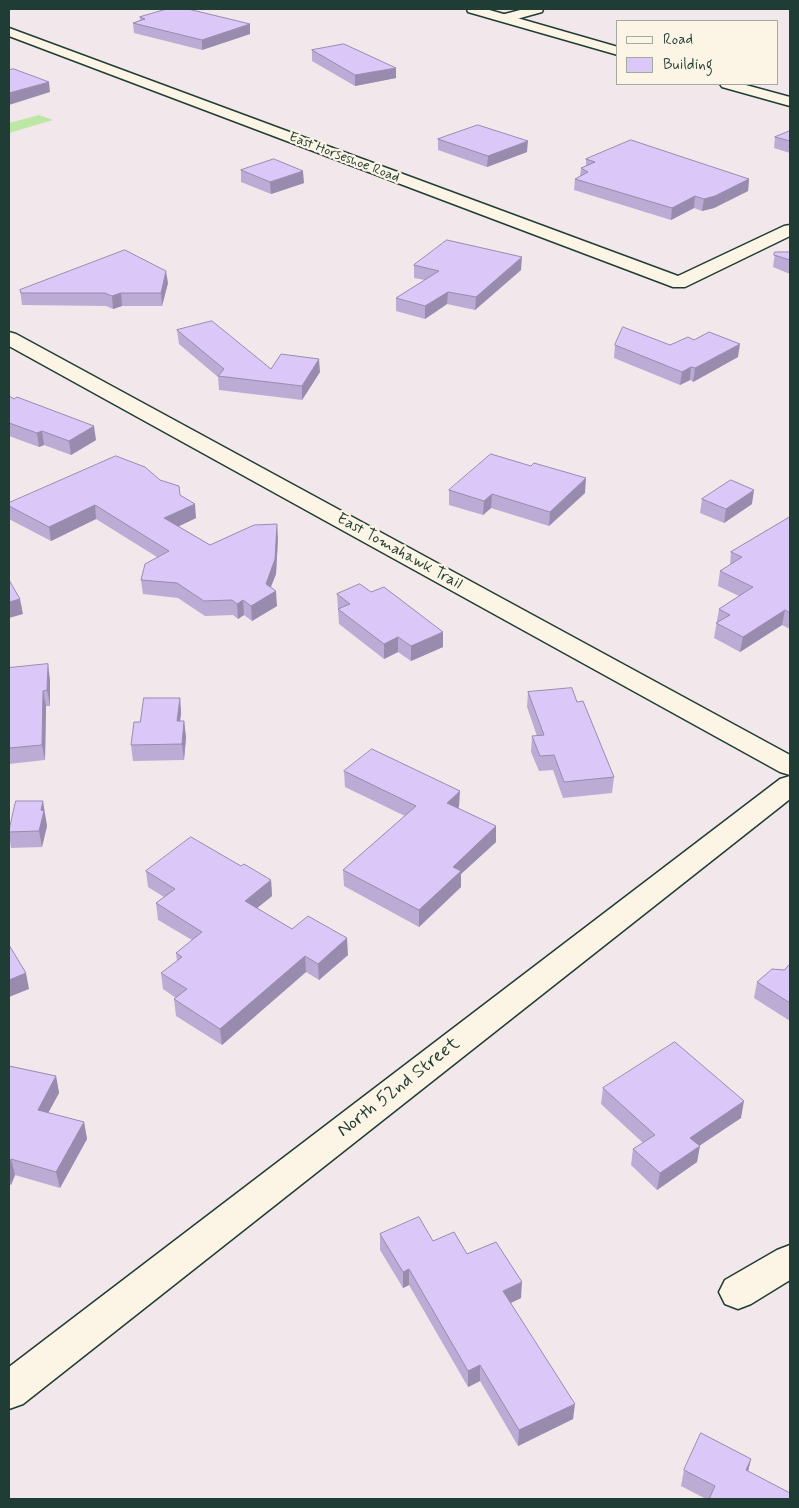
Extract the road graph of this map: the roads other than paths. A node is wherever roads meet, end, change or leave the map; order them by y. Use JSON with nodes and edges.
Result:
{"nodes":[{"id":1,"x":473,"y":9,"type":"edge"},
{"id":2,"x":496,"y":9,"type":"edge"},
{"id":3,"x":536,"y":9,"type":"edge"},
{"id":4,"x":512,"y":17,"type":"junction"},
{"id":5,"x":9,"y":32,"type":"edge"},
{"id":6,"x":616,"y":43,"type":"edge"},
{"id":7,"x":616,"y":50,"type":"edge"},
{"id":8,"x":730,"y":85,"type":"edge"},
{"id":9,"x":754,"y":85,"type":"edge"},
{"id":10,"x":790,"y":95,"type":"edge"},
{"id":11,"x":790,"y":102,"type":"edge"},
{"id":12,"x":790,"y":230,"type":"edge"},
{"id":13,"x":9,"y":338,"type":"edge"},
{"id":14,"x":790,"y":766,"type":"edge"},
{"id":15,"x":790,"y":785,"type":"edge"},
{"id":16,"x":790,"y":1261,"type":"edge"},
{"id":17,"x":738,"y":1292,"type":"dead end"},
{"id":18,"x":9,"y":1391,"type":"edge"}],
"edges":[{"from":1,"to":4,"type":"street"},
{"from":2,"to":4,"type":"street"},
{"from":3,"to":4,"type":"street"},
{"from":4,"to":6,"type":"street"},
{"from":4,"to":7,"type":"street"},
{"from":5,"to":12,"type":"street","name":"East Horseshoe Road"},
{"from":8,"to":11,"type":"street"},
{"from":9,"to":10,"type":"street"},
{"from":13,"to":14,"type":"street","name":"East Tomahawk Trail"},
{"from":15,"to":18,"type":"street","name":"North 52nd Street"},
{"from":16,"to":17,"type":"street"}]}
